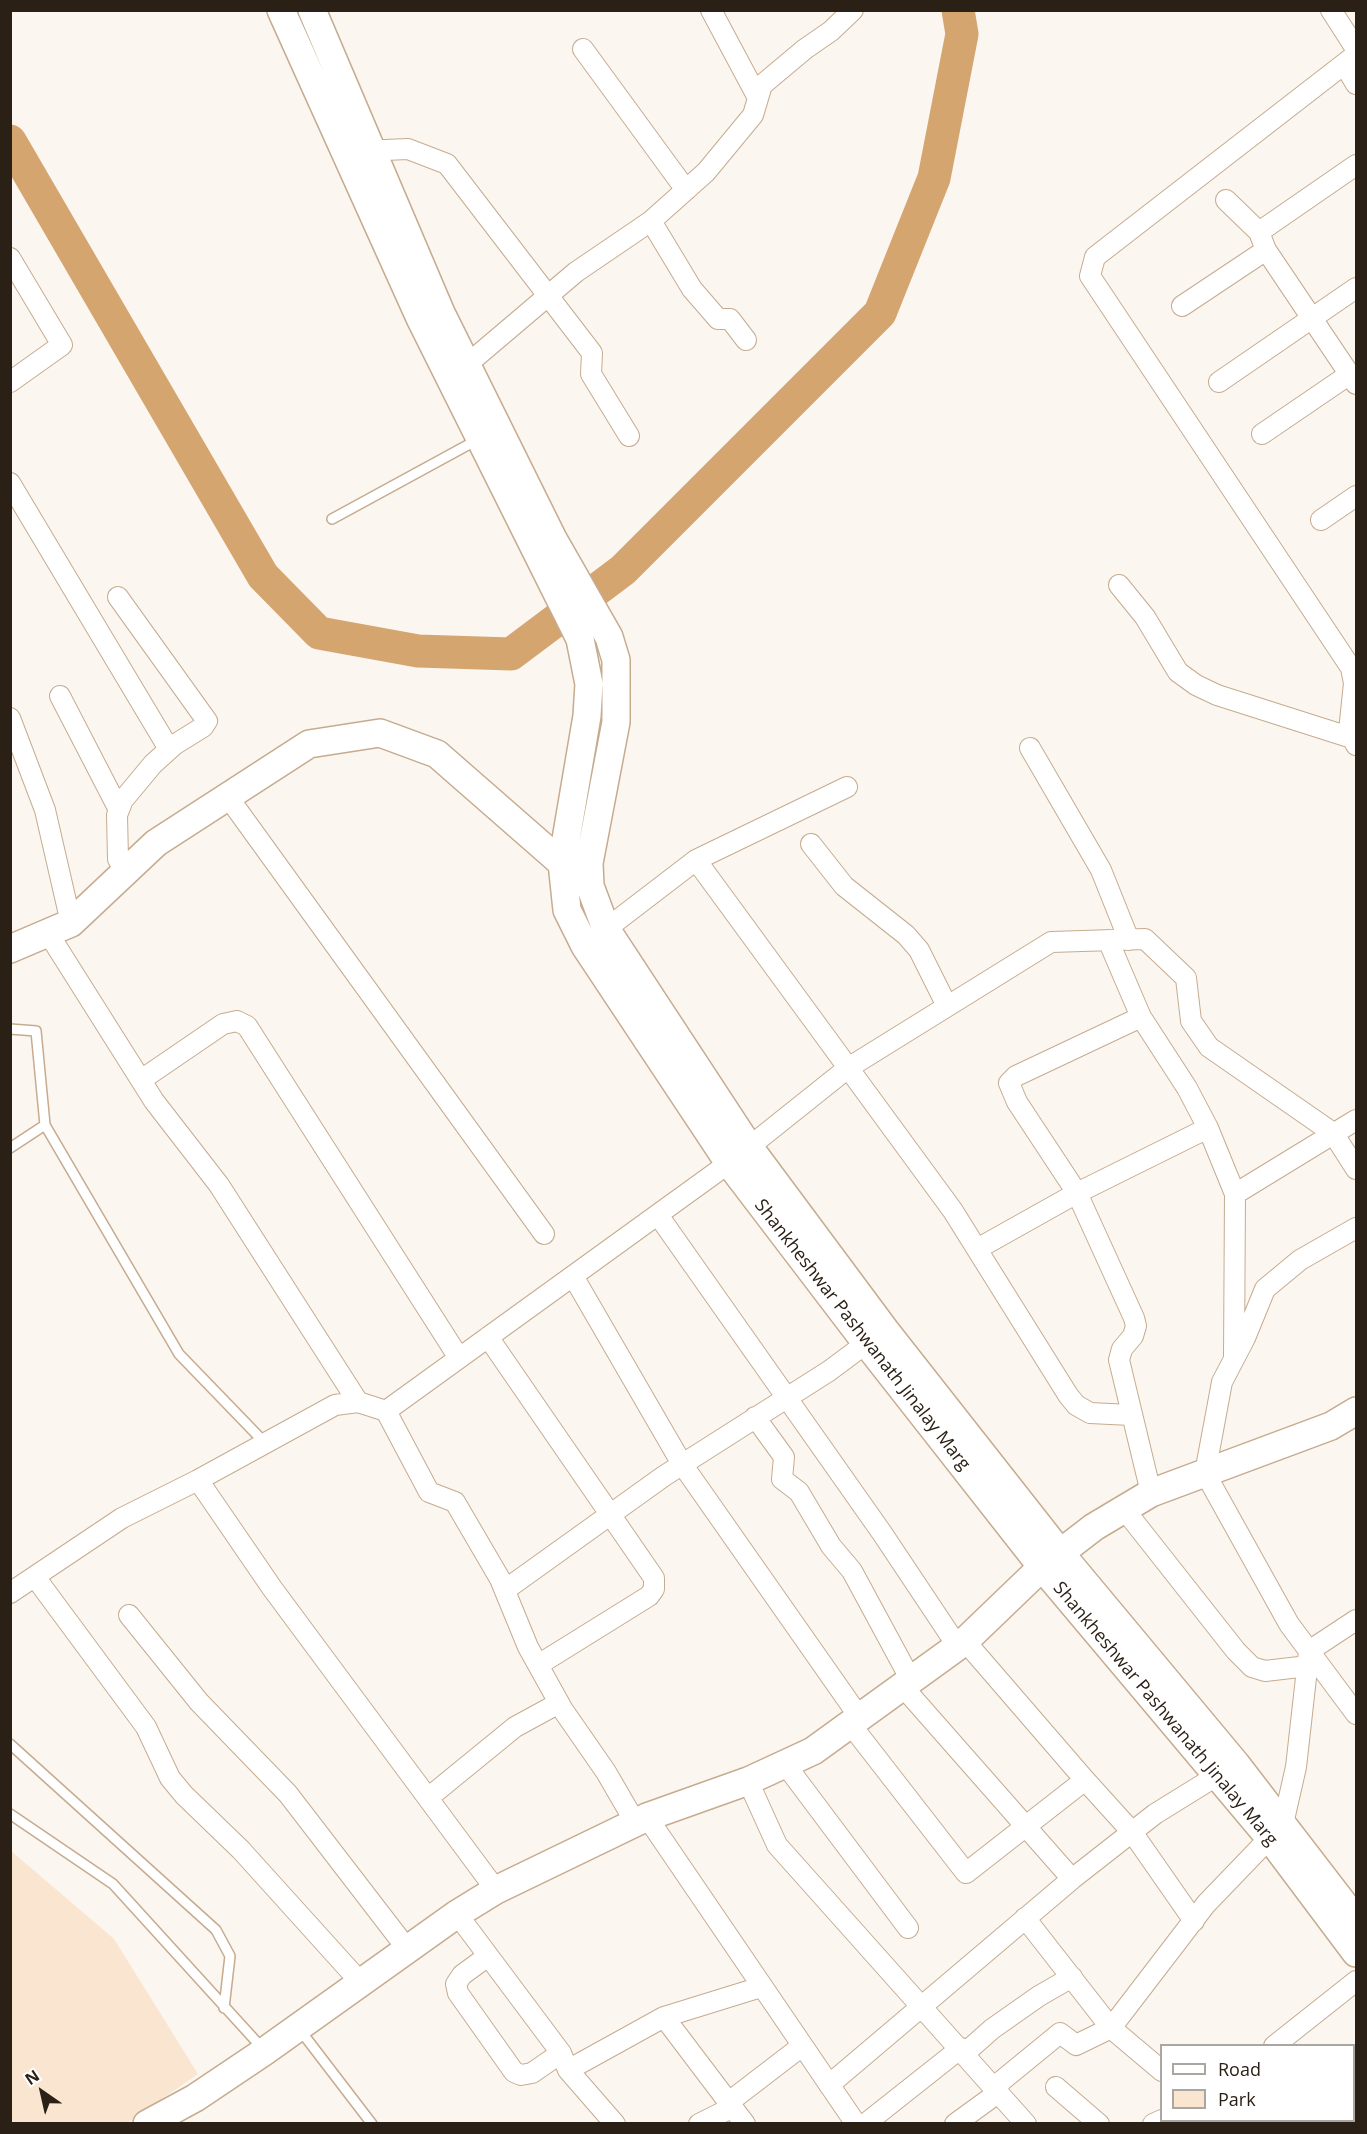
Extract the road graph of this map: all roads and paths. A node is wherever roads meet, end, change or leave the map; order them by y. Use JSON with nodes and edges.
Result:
{"nodes":[{"id":1,"x":281,"y":10,"type":"edge"},
{"id":2,"x":312,"y":10,"type":"edge"},
{"id":3,"x":711,"y":10,"type":"edge"},
{"id":4,"x":853,"y":10,"type":"edge"},
{"id":5,"x":1330,"y":10,"type":"edge"},
{"id":6,"x":583,"y":49,"type":"dead end"},
{"id":7,"x":1356,"y":49,"type":"edge"},
{"id":8,"x":1350,"y":59,"type":"edge"},
{"id":9,"x":1356,"y":84,"type":"edge"},
{"id":10,"x":758,"y":98,"type":"junction"},
{"id":11,"x":358,"y":151,"type":"junction"},
{"id":12,"x":1356,"y":165,"type":"edge"},
{"id":13,"x":686,"y":190,"type":"junction"},
{"id":14,"x":1226,"y":200,"type":"dead end"},
{"id":15,"x":651,"y":221,"type":"junction"},
{"id":16,"x":1262,"y":241,"type":"junction"},
{"id":17,"x":10,"y":258,"type":"edge"},
{"id":18,"x":1356,"y":288,"type":"edge"},
{"id":19,"x":547,"y":296,"type":"junction"},
{"id":20,"x":1182,"y":306,"type":"dead end"},
{"id":21,"x":1312,"y":318,"type":"junction"},
{"id":22,"x":746,"y":340,"type":"dead end"},
{"id":23,"x":458,"y":372,"type":"junction"},
{"id":24,"x":1353,"y":379,"type":"edge"},
{"id":25,"x":10,"y":382,"type":"edge"},
{"id":26,"x":1219,"y":382,"type":"dead end"},
{"id":27,"x":1262,"y":434,"type":"dead end"},
{"id":28,"x":628,"y":436,"type":"dead end"},
{"id":29,"x":479,"y":438,"type":"junction"},
{"id":30,"x":10,"y":483,"type":"edge"},
{"id":31,"x":1356,"y":496,"type":"edge"},
{"id":32,"x":332,"y":519,"type":"dead end"},
{"id":33,"x":1321,"y":520,"type":"dead end"},
{"id":34,"x":543,"y":545,"type":"junction"},
{"id":35,"x":1119,"y":585,"type":"dead end"},
{"id":36,"x":118,"y":597,"type":"dead end"},
{"id":37,"x":60,"y":696,"type":"dead end"},
{"id":38,"x":10,"y":717,"type":"edge"},
{"id":39,"x":1354,"y":742,"type":"edge"},
{"id":40,"x":1030,"y":748,"type":"dead end"},
{"id":41,"x":169,"y":749,"type":"junction"},
{"id":42,"x":847,"y":787,"type":"dead end"},
{"id":43,"x":228,"y":797,"type":"junction"},
{"id":44,"x":119,"y":810,"type":"junction"},
{"id":45,"x":811,"y":844,"type":"dead end"},
{"id":46,"x":696,"y":860,"type":"junction"},
{"id":47,"x":562,"y":863,"type":"junction"},
{"id":48,"x":125,"y":872,"type":"junction"},
{"id":49,"x":590,"y":886,"type":"junction"},
{"id":50,"x":60,"y":928,"type":"junction"},
{"id":51,"x":606,"y":929,"type":"junction"},
{"id":52,"x":1108,"y":940,"type":"junction"},
{"id":53,"x":1129,"y":940,"type":"junction"},
{"id":54,"x":10,"y":949,"type":"edge"},
{"id":55,"x":947,"y":1006,"type":"junction"},
{"id":56,"x":1141,"y":1017,"type":"junction"},
{"id":57,"x":10,"y":1029,"type":"edge"},
{"id":58,"x":848,"y":1068,"type":"junction"},
{"id":59,"x":141,"y":1080,"type":"junction"},
{"id":60,"x":1356,"y":1120,"type":"edge"},
{"id":61,"x":45,"y":1125,"type":"junction"},
{"id":62,"x":1208,"y":1128,"type":"junction"},
{"id":63,"x":1333,"y":1133,"type":"junction"},
{"id":64,"x":10,"y":1148,"type":"edge"},
{"id":65,"x":739,"y":1155,"type":"junction"},
{"id":66,"x":1356,"y":1169,"type":"edge"},
{"id":67,"x":1077,"y":1192,"type":"junction"},
{"id":68,"x":1235,"y":1194,"type":"junction"},
{"id":69,"x":658,"y":1215,"type":"junction"},
{"id":70,"x":1356,"y":1228,"type":"edge"},
{"id":71,"x":544,"y":1234,"type":"dead end"},
{"id":72,"x":977,"y":1249,"type":"junction"},
{"id":73,"x":573,"y":1276,"type":"junction"},
{"id":74,"x":488,"y":1337,"type":"junction"},
{"id":75,"x":876,"y":1337,"type":"junction"},
{"id":76,"x":459,"y":1358,"type":"junction"},
{"id":77,"x":1234,"y":1359,"type":"junction"},
{"id":78,"x":787,"y":1397,"type":"junction"},
{"id":79,"x":358,"y":1402,"type":"junction"},
{"id":80,"x":386,"y":1411,"type":"junction"},
{"id":81,"x":1356,"y":1411,"type":"edge"},
{"id":82,"x":1131,"y":1415,"type":"junction"},
{"id":83,"x":755,"y":1417,"type":"junction"},
{"id":84,"x":266,"y":1443,"type":"junction"},
{"id":85,"x":682,"y":1464,"type":"junction"},
{"id":86,"x":1205,"y":1473,"type":"junction"},
{"id":87,"x":198,"y":1480,"type":"junction"},
{"id":88,"x":1151,"y":1493,"type":"junction"},
{"id":89,"x":1124,"y":1509,"type":"junction"},
{"id":90,"x":609,"y":1515,"type":"junction"},
{"id":91,"x":1052,"y":1561,"type":"junction"},
{"id":92,"x":35,"y":1577,"type":"junction"},
{"id":93,"x":505,"y":1590,"type":"junction"},
{"id":94,"x":10,"y":1593,"type":"edge"},
{"id":95,"x":129,"y":1615,"type":"dead end"},
{"id":96,"x":1356,"y":1620,"type":"edge"},
{"id":97,"x":961,"y":1644,"type":"junction"},
{"id":98,"x":1308,"y":1658,"type":"junction"},
{"id":99,"x":538,"y":1665,"type":"junction"},
{"id":100,"x":908,"y":1685,"type":"junction"},
{"id":101,"x":559,"y":1703,"type":"junction"},
{"id":102,"x":1356,"y":1714,"type":"edge"},
{"id":103,"x":856,"y":1722,"type":"junction"},
{"id":104,"x":10,"y":1744,"type":"edge"},
{"id":105,"x":785,"y":1764,"type":"junction"},
{"id":106,"x":1227,"y":1769,"type":"junction"},
{"id":107,"x":1086,"y":1780,"type":"junction"},
{"id":108,"x":748,"y":1781,"type":"junction"},
{"id":109,"x":428,"y":1798,"type":"junction"},
{"id":110,"x":10,"y":1814,"type":"edge"},
{"id":111,"x":641,"y":1820,"type":"junction"},
{"id":112,"x":1024,"y":1828,"type":"junction"},
{"id":113,"x":1276,"y":1830,"type":"junction"},
{"id":114,"x":1132,"y":1832,"type":"junction"},
{"id":115,"x":1071,"y":1879,"type":"junction"},
{"id":116,"x":496,"y":1890,"type":"junction"},
{"id":117,"x":457,"y":1914,"type":"junction"},
{"id":118,"x":1025,"y":1918,"type":"junction"},
{"id":119,"x":1356,"y":1920,"type":"edge"},
{"id":120,"x":1194,"y":1921,"type":"junction"},
{"id":121,"x":908,"y":1929,"type":"dead end"},
{"id":122,"x":408,"y":1950,"type":"junction"},
{"id":123,"x":1356,"y":1953,"type":"edge"},
{"id":124,"x":488,"y":1956,"type":"junction"},
{"id":125,"x":1072,"y":1977,"type":"junction"},
{"id":126,"x":1356,"y":1981,"type":"edge"},
{"id":127,"x":362,"y":1984,"type":"junction"},
{"id":128,"x":761,"y":1987,"type":"junction"},
{"id":129,"x":923,"y":2006,"type":"junction"},
{"id":130,"x":224,"y":2008,"type":"junction"},
{"id":131,"x":664,"y":2017,"type":"junction"},
{"id":132,"x":299,"y":2028,"type":"junction"},
{"id":133,"x":1111,"y":2028,"type":"junction"},
{"id":134,"x":1277,"y":2044,"type":"edge"},
{"id":135,"x":802,"y":2046,"type":"junction"},
{"id":136,"x":265,"y":2051,"type":"junction"},
{"id":137,"x":963,"y":2051,"type":"junction"},
{"id":138,"x":565,"y":2062,"type":"junction"},
{"id":139,"x":1160,"y":2070,"type":"edge"},
{"id":140,"x":829,"y":2085,"type":"junction"},
{"id":141,"x":1056,"y":2087,"type":"dead end"},
{"id":142,"x":997,"y":2090,"type":"junction"},
{"id":143,"x":195,"y":2098,"type":"junction"},
{"id":144,"x":731,"y":2104,"type":"junction"},
{"id":145,"x":147,"y":2124,"type":"edge"},
{"id":146,"x":171,"y":2124,"type":"edge"},
{"id":147,"x":372,"y":2124,"type":"edge"},
{"id":148,"x":615,"y":2124,"type":"edge"},
{"id":149,"x":699,"y":2124,"type":"edge"},
{"id":150,"x":745,"y":2124,"type":"edge"},
{"id":151,"x":856,"y":2124,"type":"edge"},
{"id":152,"x":865,"y":2124,"type":"edge"},
{"id":153,"x":955,"y":2124,"type":"edge"},
{"id":154,"x":1026,"y":2124,"type":"edge"},
{"id":155,"x":1099,"y":2124,"type":"edge"}],
"edges":[{"from":1,"to":11,"type":"main road"},
{"from":2,"to":11,"type":"main road"},
{"from":3,"to":10,"type":"street"},
{"from":4,"to":10,"type":"street"},
{"from":5,"to":7,"type":"street"},
{"from":6,"to":13,"type":"street"},
{"from":8,"to":9,"type":"street"},
{"from":8,"to":39,"type":"street"},
{"from":10,"to":13,"type":"street"},
{"from":11,"to":19,"type":"street"},
{"from":11,"to":23,"type":"main road"},
{"from":12,"to":16,"type":"street"},
{"from":13,"to":15,"type":"street"},
{"from":14,"to":16,"type":"street"},
{"from":15,"to":19,"type":"street"},
{"from":15,"to":22,"type":"street"},
{"from":16,"to":20,"type":"street"},
{"from":16,"to":21,"type":"street"},
{"from":17,"to":25,"type":"street"},
{"from":18,"to":21,"type":"street"},
{"from":19,"to":23,"type":"street"},
{"from":19,"to":28,"type":"street"},
{"from":21,"to":24,"type":"street"},
{"from":21,"to":26,"type":"street"},
{"from":23,"to":29,"type":"main road"},
{"from":23,"to":34,"type":"main road"},
{"from":24,"to":27,"type":"street"},
{"from":29,"to":32,"type":"lane"},
{"from":29,"to":34,"type":"main road"},
{"from":30,"to":41,"type":"street"},
{"from":31,"to":33,"type":"street"},
{"from":34,"to":47,"type":"main road"},
{"from":34,"to":49,"type":"main road"},
{"from":35,"to":39,"type":"street"},
{"from":36,"to":41,"type":"street"},
{"from":37,"to":44,"type":"street"},
{"from":38,"to":50,"type":"street"},
{"from":40,"to":53,"type":"street"},
{"from":41,"to":44,"type":"street"},
{"from":42,"to":46,"type":"street"},
{"from":43,"to":47,"type":"main road"},
{"from":43,"to":48,"type":"main road"},
{"from":43,"to":71,"type":"street"},
{"from":44,"to":48,"type":"street"},
{"from":45,"to":55,"type":"street"},
{"from":46,"to":51,"type":"street"},
{"from":46,"to":58,"type":"street"},
{"from":47,"to":49,"type":"main road"},
{"from":47,"to":65,"type":"main road"},
{"from":48,"to":50,"type":"main road"},
{"from":49,"to":51,"type":"main road"},
{"from":50,"to":54,"type":"main road"},
{"from":50,"to":59,"type":"street"},
{"from":51,"to":65,"type":"main road"},
{"from":52,"to":53,"type":"street"},
{"from":52,"to":55,"type":"street"},
{"from":52,"to":56,"type":"street"},
{"from":53,"to":63,"type":"street"},
{"from":55,"to":58,"type":"street"},
{"from":56,"to":62,"type":"street"},
{"from":56,"to":67,"type":"street"},
{"from":57,"to":61,"type":"lane"},
{"from":58,"to":65,"type":"street"},
{"from":58,"to":72,"type":"street"},
{"from":59,"to":76,"type":"street"},
{"from":59,"to":79,"type":"street"},
{"from":60,"to":63,"type":"street"},
{"from":61,"to":64,"type":"lane"},
{"from":61,"to":84,"type":"lane"},
{"from":62,"to":67,"type":"street"},
{"from":62,"to":68,"type":"street"},
{"from":63,"to":66,"type":"street"},
{"from":63,"to":68,"type":"street"},
{"from":65,"to":69,"type":"street"},
{"from":65,"to":75,"type":"main road"},
{"from":67,"to":72,"type":"street"},
{"from":67,"to":82,"type":"street"},
{"from":68,"to":77,"type":"street"},
{"from":69,"to":73,"type":"street"},
{"from":69,"to":78,"type":"street"},
{"from":70,"to":77,"type":"street"},
{"from":72,"to":82,"type":"street"},
{"from":73,"to":74,"type":"street"},
{"from":73,"to":85,"type":"street"},
{"from":74,"to":76,"type":"street"},
{"from":74,"to":90,"type":"street"},
{"from":75,"to":78,"type":"street"},
{"from":75,"to":91,"type":"main road"},
{"from":76,"to":80,"type":"street"},
{"from":77,"to":86,"type":"street"},
{"from":78,"to":83,"type":"street"},
{"from":78,"to":97,"type":"street"},
{"from":79,"to":80,"type":"street"},
{"from":79,"to":84,"type":"street"},
{"from":80,"to":93,"type":"street"},
{"from":81,"to":86,"type":"main road"},
{"from":82,"to":88,"type":"street"},
{"from":83,"to":85,"type":"street"},
{"from":83,"to":100,"type":"street"},
{"from":84,"to":87,"type":"street"},
{"from":85,"to":90,"type":"street"},
{"from":85,"to":103,"type":"street"},
{"from":86,"to":88,"type":"main road"},
{"from":86,"to":98,"type":"street"},
{"from":87,"to":92,"type":"street"},
{"from":87,"to":109,"type":"street"},
{"from":88,"to":89,"type":"main road"},
{"from":89,"to":91,"type":"main road"},
{"from":89,"to":98,"type":"street"},
{"from":90,"to":93,"type":"street"},
{"from":90,"to":99,"type":"street"},
{"from":91,"to":97,"type":"main road"},
{"from":91,"to":106,"type":"main road"},
{"from":92,"to":94,"type":"street"},
{"from":92,"to":127,"type":"street"},
{"from":93,"to":99,"type":"street"},
{"from":95,"to":122,"type":"street"},
{"from":96,"to":98,"type":"street"},
{"from":97,"to":100,"type":"main road"},
{"from":97,"to":107,"type":"street"},
{"from":98,"to":102,"type":"street"},
{"from":98,"to":113,"type":"street"},
{"from":99,"to":101,"type":"street"},
{"from":100,"to":103,"type":"main road"},
{"from":100,"to":112,"type":"street"},
{"from":101,"to":109,"type":"street"},
{"from":101,"to":111,"type":"street"},
{"from":103,"to":105,"type":"main road"},
{"from":103,"to":112,"type":"street"},
{"from":104,"to":130,"type":"lane"},
{"from":105,"to":108,"type":"main road"},
{"from":105,"to":121,"type":"street"},
{"from":106,"to":113,"type":"main road"},
{"from":106,"to":114,"type":"street"},
{"from":107,"to":112,"type":"street"},
{"from":107,"to":114,"type":"street"},
{"from":108,"to":111,"type":"main road"},
{"from":108,"to":129,"type":"street"},
{"from":109,"to":116,"type":"street"},
{"from":110,"to":130,"type":"lane"},
{"from":111,"to":116,"type":"main road"},
{"from":111,"to":128,"type":"street"},
{"from":112,"to":115,"type":"street"},
{"from":113,"to":119,"type":"main road"},
{"from":113,"to":120,"type":"street"},
{"from":113,"to":123,"type":"main road","name":"Shankheshwar Pashwanath Jinalay Marg"},
{"from":114,"to":115,"type":"street"},
{"from":114,"to":120,"type":"street"},
{"from":115,"to":118,"type":"street"},
{"from":116,"to":117,"type":"main road"},
{"from":117,"to":122,"type":"main road"},
{"from":117,"to":124,"type":"street"},
{"from":118,"to":125,"type":"street"},
{"from":118,"to":129,"type":"street"},
{"from":120,"to":133,"type":"street"},
{"from":122,"to":127,"type":"main road"},
{"from":124,"to":138,"type":"street"},
{"from":124,"to":138,"type":"street"},
{"from":125,"to":133,"type":"street"},
{"from":125,"to":137,"type":"street"},
{"from":126,"to":134,"type":"street"},
{"from":127,"to":132,"type":"main road"},
{"from":128,"to":131,"type":"street"},
{"from":128,"to":135,"type":"street"},
{"from":129,"to":137,"type":"street"},
{"from":129,"to":140,"type":"street"},
{"from":130,"to":136,"type":"lane"},
{"from":131,"to":138,"type":"street"},
{"from":131,"to":144,"type":"street"},
{"from":132,"to":136,"type":"main road"},
{"from":132,"to":147,"type":"lane"},
{"from":133,"to":139,"type":"street"},
{"from":133,"to":142,"type":"street"},
{"from":135,"to":140,"type":"street"},
{"from":135,"to":144,"type":"street"},
{"from":136,"to":143,"type":"main road"},
{"from":137,"to":142,"type":"street"},
{"from":137,"to":152,"type":"street"},
{"from":138,"to":148,"type":"street"},
{"from":140,"to":151,"type":"street"},
{"from":141,"to":155,"type":"street"},
{"from":142,"to":153,"type":"street"},
{"from":142,"to":154,"type":"street"},
{"from":143,"to":145,"type":"main road"},
{"from":143,"to":146,"type":"main road"},
{"from":144,"to":149,"type":"street"},
{"from":144,"to":150,"type":"street"}]}
